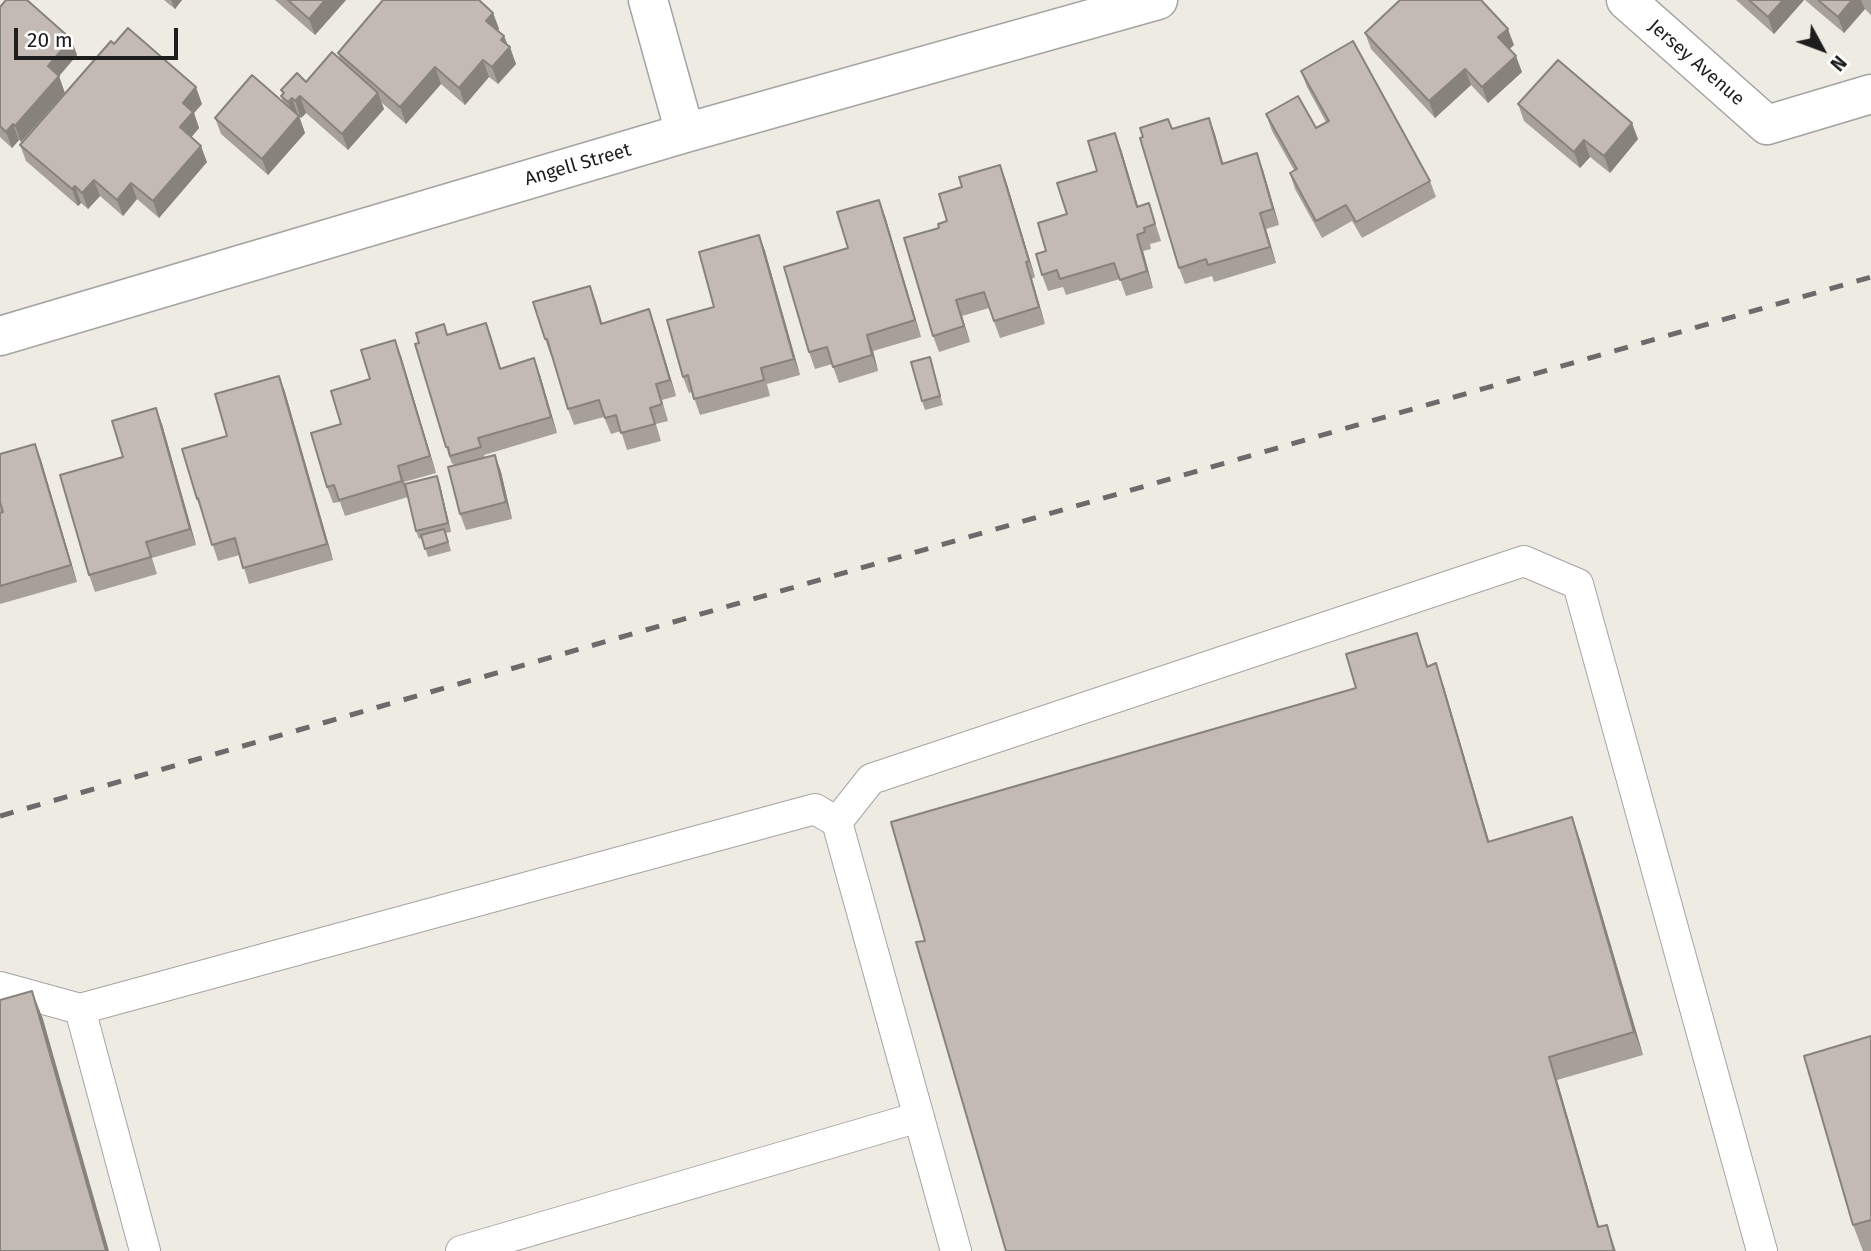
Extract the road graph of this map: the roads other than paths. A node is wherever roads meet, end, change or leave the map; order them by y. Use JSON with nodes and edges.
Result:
{"nodes":[{"id":1,"x":648,"y":0,"type":"edge"},
{"id":2,"x":1158,"y":0,"type":"edge"},
{"id":3,"x":1626,"y":0,"type":"edge"},
{"id":4,"x":1871,"y":94,"type":"edge"},
{"id":5,"x":685,"y":133,"type":"junction"},
{"id":6,"x":0,"y":335,"type":"edge"},
{"id":7,"x":837,"y":821,"type":"junction"},
{"id":8,"x":0,"y":987,"type":"edge"},
{"id":9,"x":80,"y":1009,"type":"junction"},
{"id":10,"x":919,"y":1117,"type":"junction"},
{"id":11,"x":145,"y":1251,"type":"edge"},
{"id":12,"x":461,"y":1251,"type":"edge"},
{"id":13,"x":956,"y":1251,"type":"edge"},
{"id":14,"x":1762,"y":1251,"type":"edge"}],
"edges":[{"from":1,"to":5,"type":"street"},
{"from":2,"to":5,"type":"street","name":"Angell Street"},
{"from":3,"to":4,"type":"street","name":"Jersey Avenue"},
{"from":5,"to":6,"type":"street","name":"Angell Street"},
{"from":7,"to":9,"type":"lane"},
{"from":7,"to":10,"type":"lane"},
{"from":7,"to":14,"type":"lane"},
{"from":8,"to":9,"type":"lane"},
{"from":9,"to":11,"type":"lane"},
{"from":10,"to":12,"type":"lane"},
{"from":10,"to":13,"type":"lane"}]}
